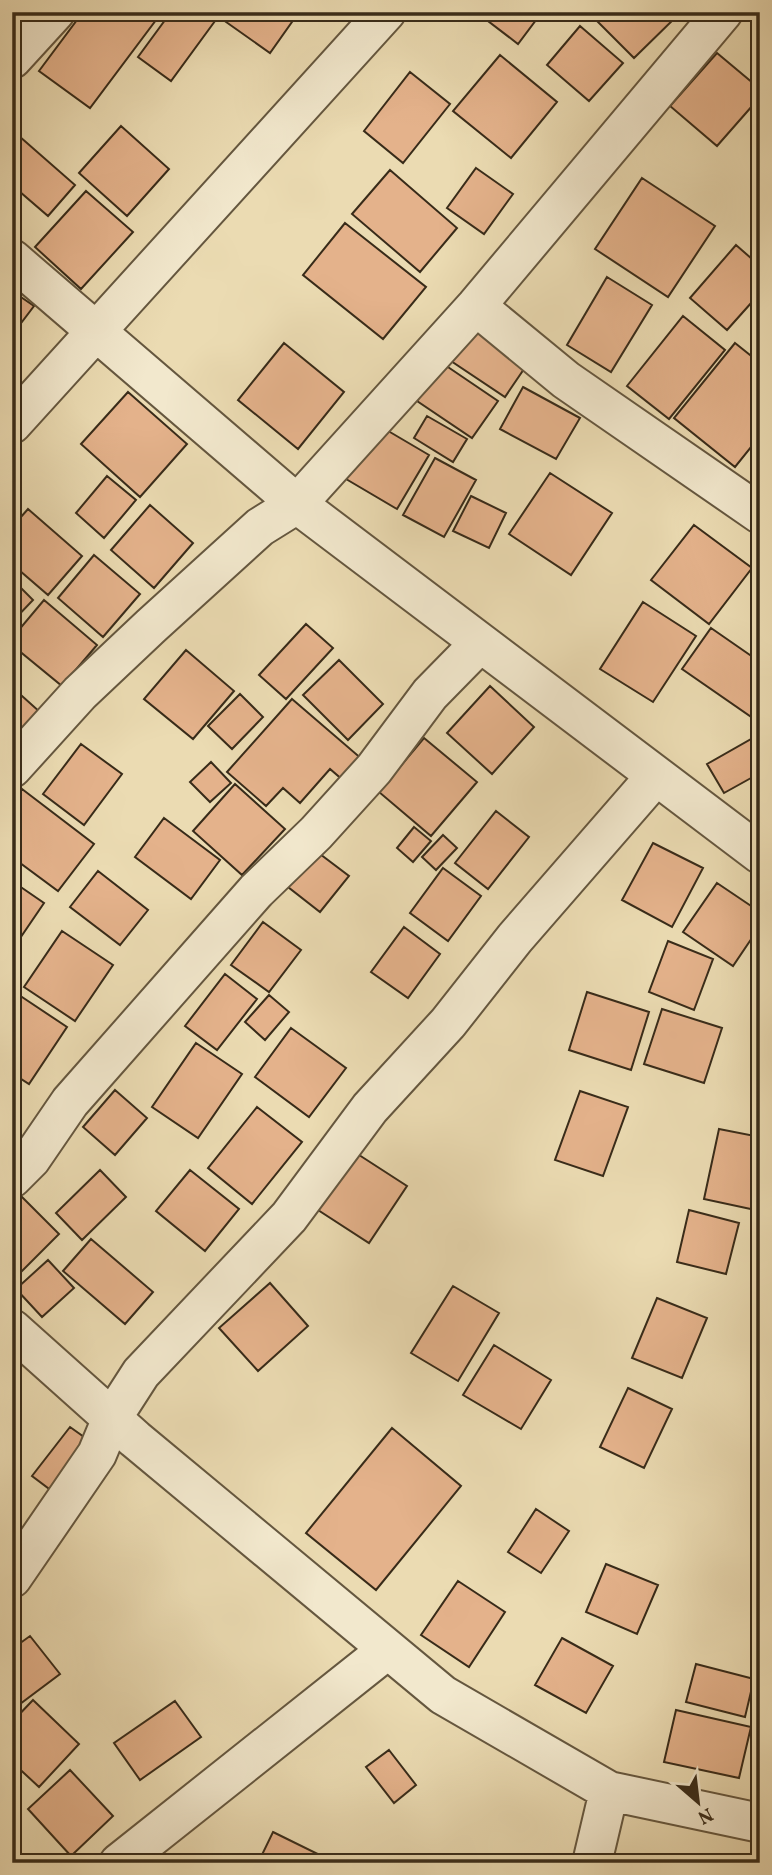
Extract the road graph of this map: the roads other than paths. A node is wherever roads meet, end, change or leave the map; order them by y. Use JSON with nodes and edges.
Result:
{"nodes":[{"id":1,"x":55,"y":12,"type":"edge"},
{"id":2,"x":386,"y":12,"type":"edge"},
{"id":3,"x":723,"y":12,"type":"edge"},
{"id":4,"x":12,"y":59,"type":"edge"},
{"id":5,"x":12,"y":259,"type":"edge"},
{"id":6,"x":476,"y":306,"type":"junction"},
{"id":7,"x":97,"y":331,"type":"junction"},
{"id":8,"x":12,"y":424,"type":"edge"},
{"id":9,"x":297,"y":504,"type":"junction"},
{"id":10,"x":760,"y":514,"type":"edge"},
{"id":11,"x":480,"y":643,"type":"junction"},
{"id":12,"x":12,"y":768,"type":"edge"},
{"id":13,"x":655,"y":776,"type":"junction"},
{"id":14,"x":760,"y":854,"type":"edge"},
{"id":15,"x":12,"y":1178,"type":"edge"},
{"id":16,"x":12,"y":1329,"type":"edge"},
{"id":17,"x":112,"y":1418,"type":"junction"},
{"id":18,"x":12,"y":1578,"type":"edge"},
{"id":19,"x":387,"y":1650,"type":"junction"},
{"id":20,"x":608,"y":1791,"type":"junction"},
{"id":21,"x":760,"y":1823,"type":"edge"},
{"id":22,"x":119,"y":1863,"type":"edge"},
{"id":23,"x":592,"y":1863,"type":"edge"}],
"edges":[{"from":1,"to":4,"type":"street"},
{"from":2,"to":7,"type":"street"},
{"from":3,"to":6,"type":"street"},
{"from":5,"to":7,"type":"street"},
{"from":6,"to":9,"type":"street"},
{"from":6,"to":10,"type":"street"},
{"from":7,"to":8,"type":"street"},
{"from":7,"to":9,"type":"street"},
{"from":9,"to":11,"type":"street"},
{"from":9,"to":12,"type":"street"},
{"from":11,"to":13,"type":"street"},
{"from":11,"to":15,"type":"street"},
{"from":13,"to":14,"type":"street"},
{"from":13,"to":17,"type":"street"},
{"from":16,"to":17,"type":"street"},
{"from":17,"to":18,"type":"street"},
{"from":17,"to":19,"type":"street"},
{"from":19,"to":20,"type":"street"},
{"from":19,"to":22,"type":"street"},
{"from":20,"to":21,"type":"street"},
{"from":20,"to":23,"type":"street"}]}
